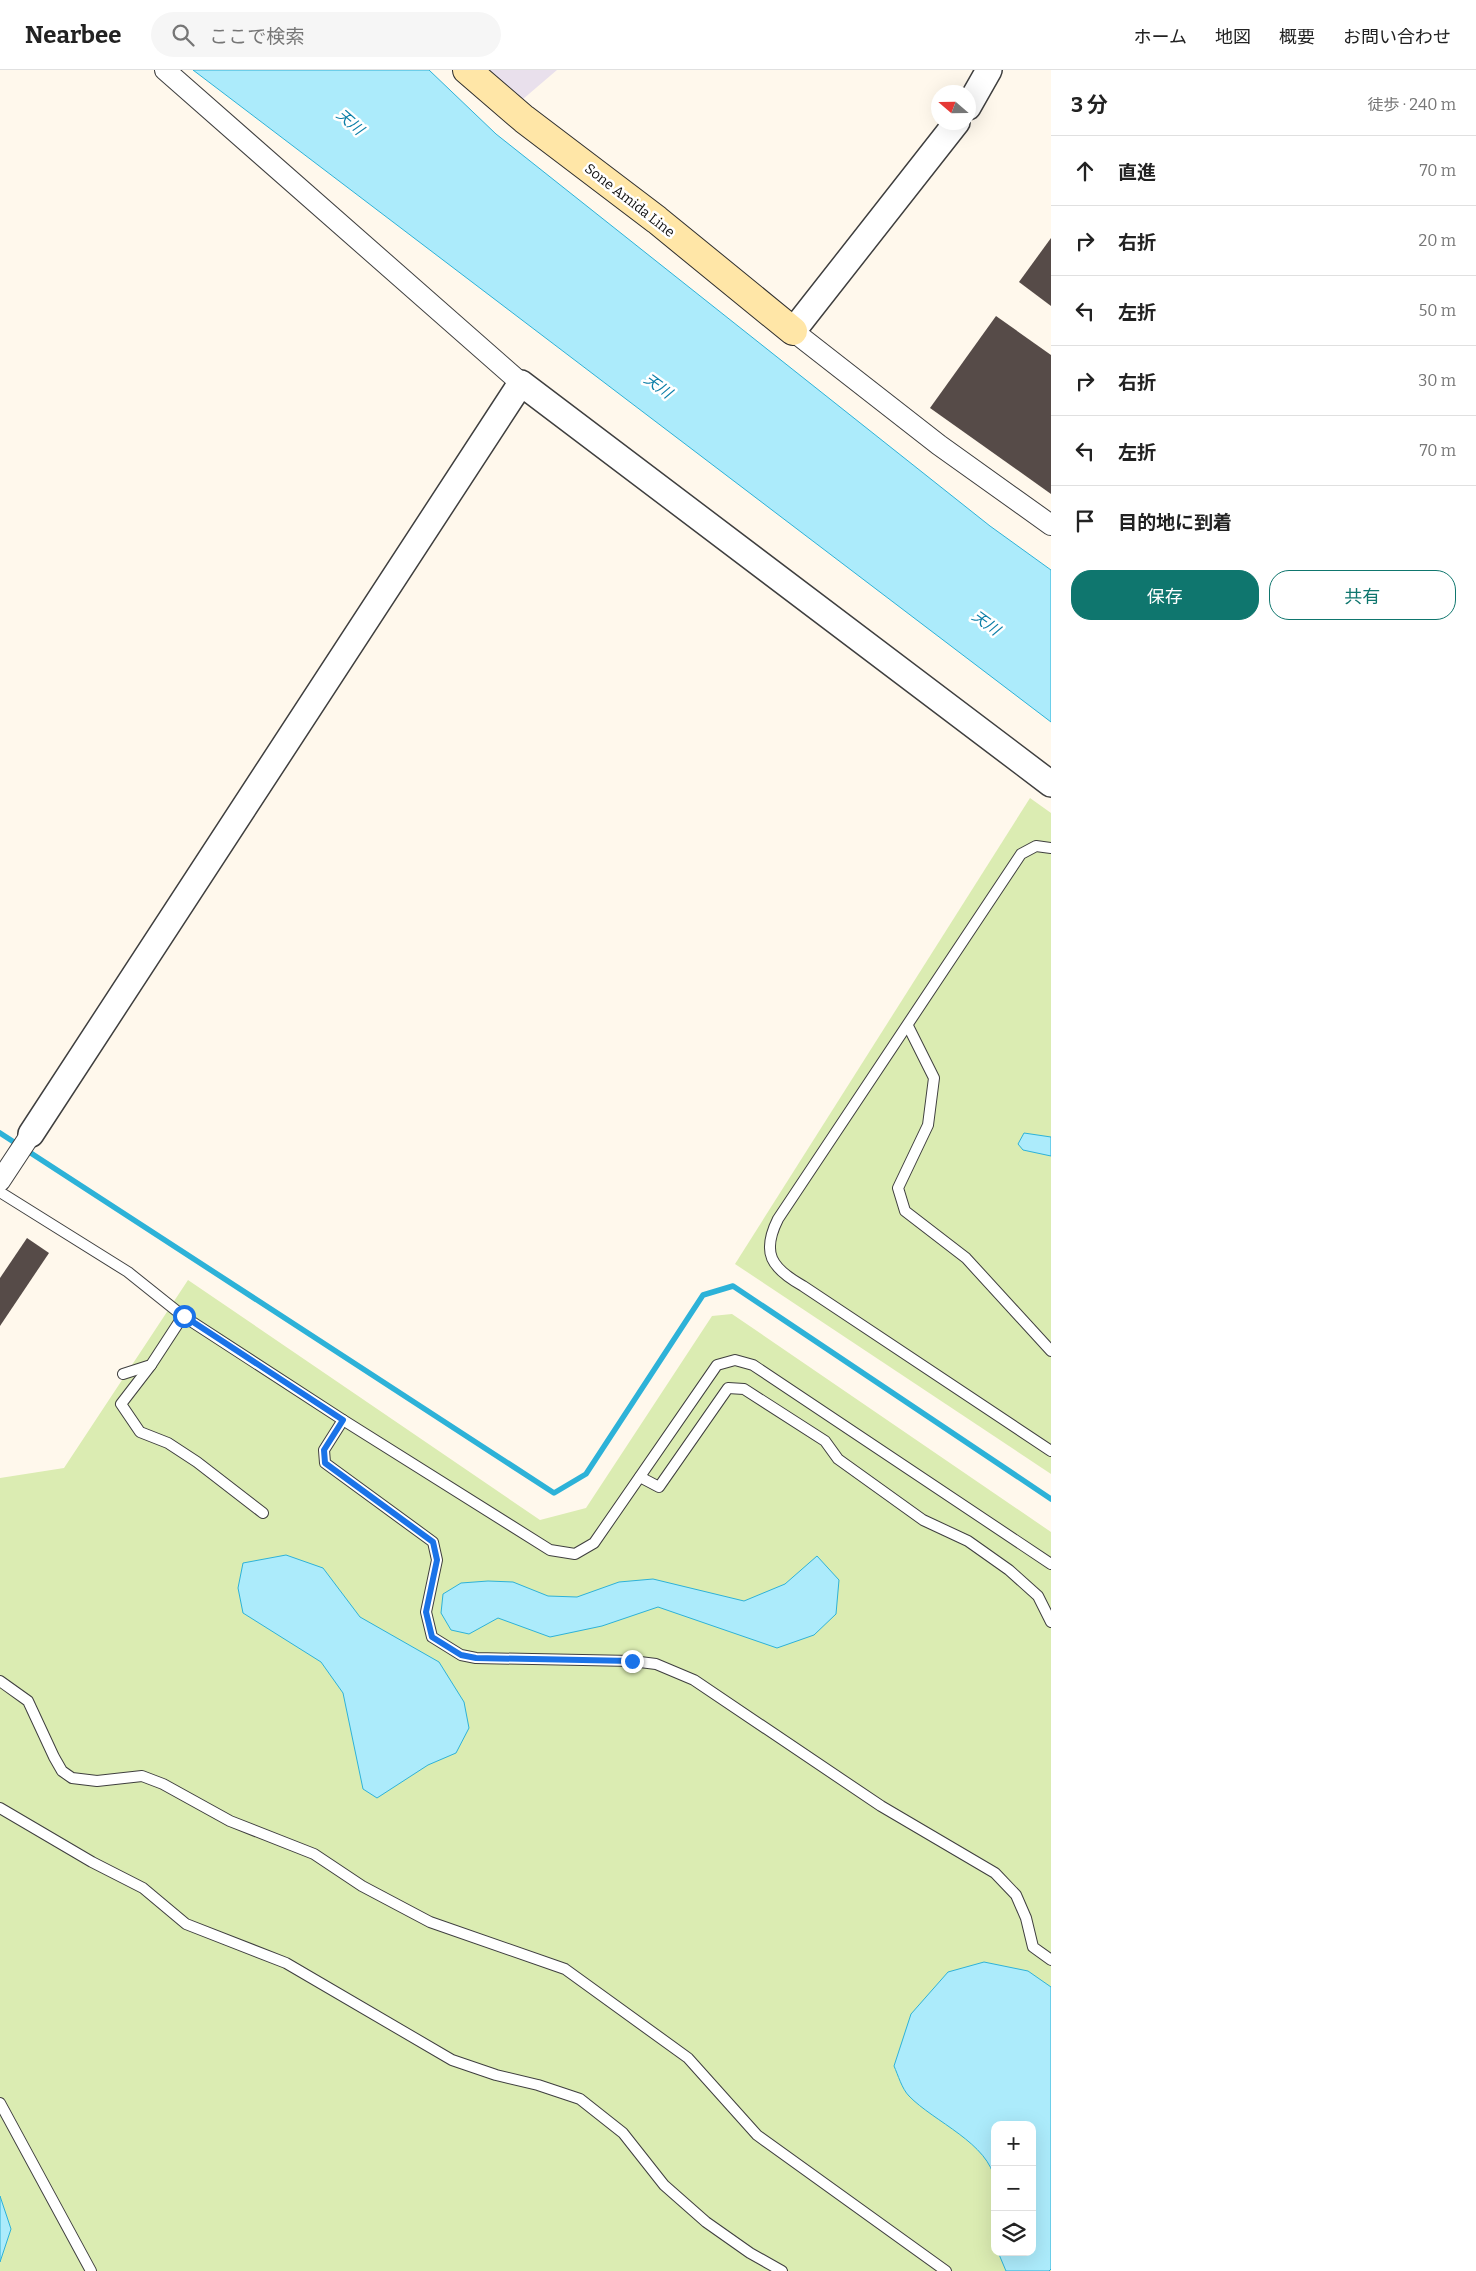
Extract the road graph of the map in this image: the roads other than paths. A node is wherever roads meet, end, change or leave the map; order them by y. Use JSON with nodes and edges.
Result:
{"nodes":[{"id":1,"x":165,"y":70,"type":"edge"},
{"id":2,"x":468,"y":70,"type":"edge"},
{"id":3,"x":989,"y":70,"type":"edge"},
{"id":4,"x":976,"y":93,"type":"edge"},
{"id":5,"x":951,"y":130,"type":"edge"},
{"id":6,"x":793,"y":331,"type":"junction"},
{"id":7,"x":521,"y":383,"type":"junction"},
{"id":8,"x":1051,"y":525,"type":"edge"},
{"id":9,"x":1051,"y":784,"type":"edge"},
{"id":10,"x":1051,"y":848,"type":"edge"},
{"id":11,"x":908,"y":1026,"type":"junction"},
{"id":12,"x":32,"y":1134,"type":"joint"},
{"id":13,"x":1,"y":1180,"type":"edge"},
{"id":14,"x":184,"y":1316,"type":"junction"},
{"id":15,"x":1051,"y":1351,"type":"edge"},
{"id":16,"x":151,"y":1365,"type":"junction"},
{"id":17,"x":123,"y":1374,"type":"dead end"},
{"id":18,"x":343,"y":1420,"type":"junction"},
{"id":19,"x":1051,"y":1451,"type":"edge"},
{"id":20,"x":640,"y":1477,"type":"junction"},
{"id":21,"x":263,"y":1513,"type":"dead end"},
{"id":22,"x":1051,"y":1564,"type":"edge"},
{"id":23,"x":1051,"y":1622,"type":"edge"},
{"id":24,"x":0,"y":1681,"type":"edge"},
{"id":25,"x":0,"y":1808,"type":"edge"},
{"id":26,"x":1051,"y":1960,"type":"edge"},
{"id":27,"x":0,"y":2103,"type":"edge"},
{"id":28,"x":92,"y":2271,"type":"edge"},
{"id":29,"x":782,"y":2271,"type":"edge"},
{"id":30,"x":946,"y":2271,"type":"edge"}],
"edges":[{"from":1,"to":7,"type":"street"},
{"from":2,"to":6,"type":"main road","name":"Sone Amida Line"},
{"from":3,"to":4,"type":"street"},
{"from":5,"to":6,"type":"street"},
{"from":6,"to":8,"type":"street"},
{"from":7,"to":9,"type":"street"},
{"from":7,"to":12,"type":"street"},
{"from":10,"to":11,"type":"lane"},
{"from":11,"to":15,"type":"lane"},
{"from":11,"to":19,"type":"lane"},
{"from":12,"to":13,"type":"street"},
{"from":13,"to":14,"type":"lane"},
{"from":14,"to":16,"type":"lane"},
{"from":14,"to":18,"type":"lane"},
{"from":16,"to":17,"type":"lane"},
{"from":16,"to":21,"type":"lane"},
{"from":18,"to":20,"type":"lane"},
{"from":18,"to":26,"type":"lane"},
{"from":20,"to":22,"type":"lane"},
{"from":20,"to":23,"type":"lane"},
{"from":24,"to":30,"type":"lane"},
{"from":25,"to":29,"type":"lane"},
{"from":27,"to":28,"type":"lane"}]}
